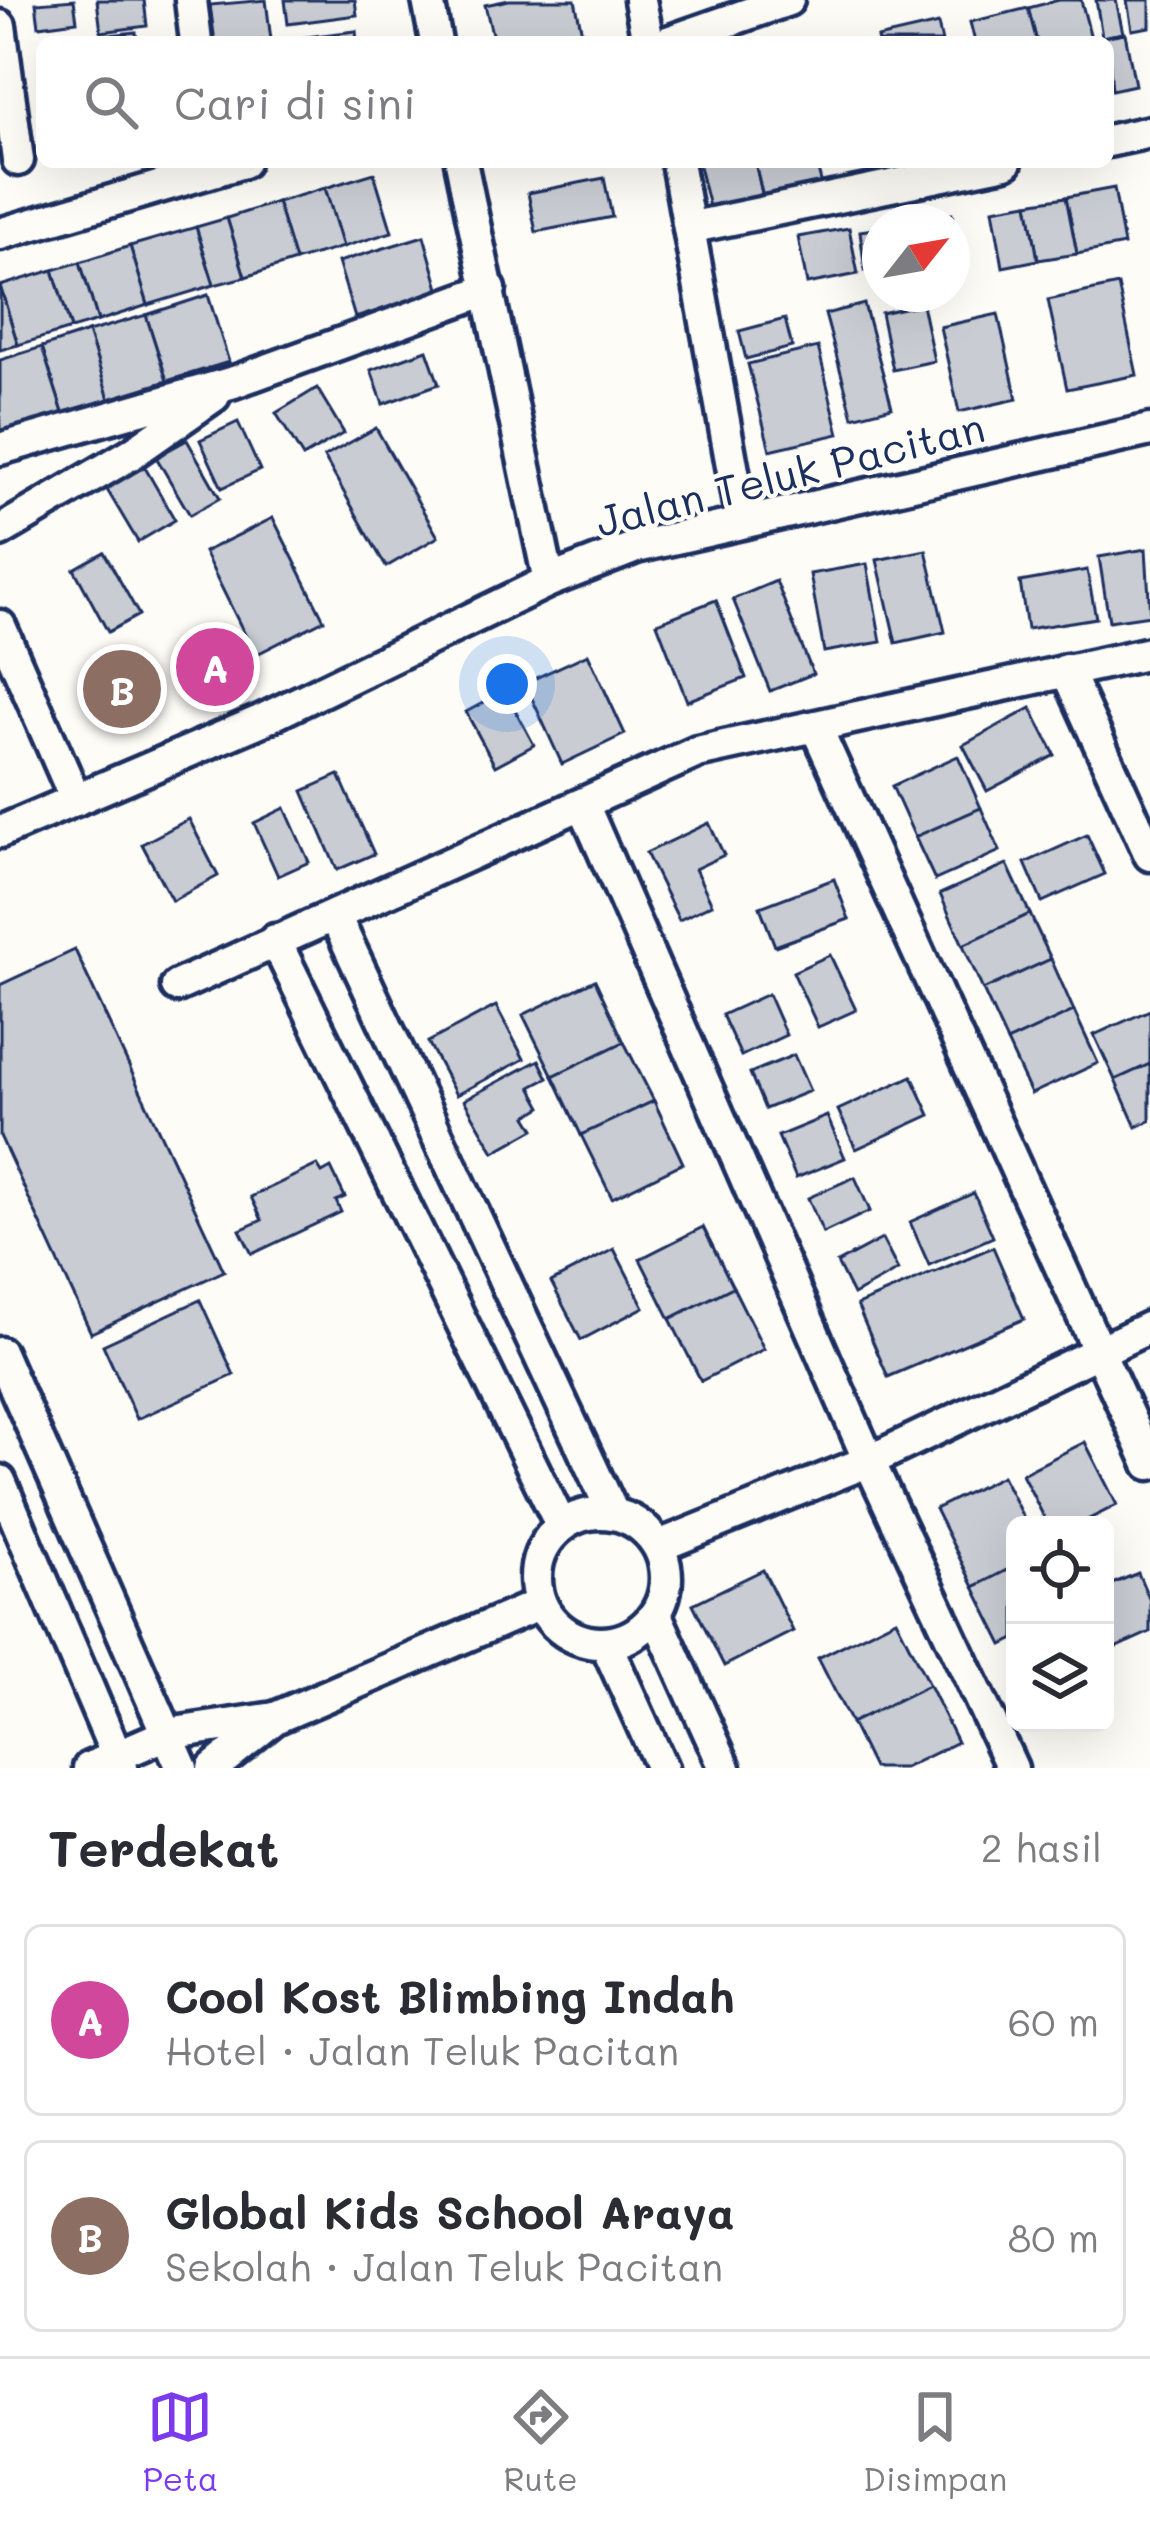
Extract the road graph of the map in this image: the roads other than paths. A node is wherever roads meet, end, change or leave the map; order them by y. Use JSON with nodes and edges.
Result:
{"nodes":[{"id":1,"x":191,"y":0,"type":"edge"},
{"id":2,"x":428,"y":0,"type":"edge"},
{"id":3,"x":640,"y":0,"type":"edge"},
{"id":4,"x":788,"y":0,"type":"edge"},
{"id":5,"x":0,"y":26,"type":"edge"},
{"id":6,"x":195,"y":36,"type":"edge"},
{"id":7,"x":435,"y":36,"type":"edge"},
{"id":8,"x":647,"y":36,"type":"edge"},
{"id":9,"x":685,"y":36,"type":"edge"},
{"id":10,"x":1150,"y":132,"type":"edge"},
{"id":11,"x":1114,"y":140,"type":"edge"},
{"id":12,"x":20,"y":160,"type":"edge"},
{"id":13,"x":214,"y":168,"type":"edge"},
{"id":14,"x":462,"y":168,"type":"edge"},
{"id":15,"x":678,"y":168,"type":"edge"},
{"id":16,"x":977,"y":168,"type":"edge"},
{"id":17,"x":693,"y":227,"type":"junction"},
{"id":18,"x":0,"y":235,"type":"edge"},
{"id":19,"x":490,"y":289,"type":"junction"},
{"id":20,"x":234,"y":382,"type":"junction"},
{"id":21,"x":1150,"y":430,"type":"edge"},
{"id":22,"x":0,"y":449,"type":"edge"},
{"id":23,"x":742,"y":520,"type":"junction"},
{"id":24,"x":0,"y":530,"type":"edge"},
{"id":25,"x":549,"y":581,"type":"junction"},
{"id":26,"x":0,"y":626,"type":"edge"},
{"id":27,"x":1150,"y":652,"type":"edge"},
{"id":28,"x":1066,"y":670,"type":"junction"},
{"id":29,"x":817,"y":727,"type":"junction"},
{"id":30,"x":76,"y":800,"type":"junction"},
{"id":31,"x":583,"y":804,"type":"junction"},
{"id":32,"x":0,"y":832,"type":"edge"},
{"id":33,"x":1150,"y":855,"type":"edge"},
{"id":34,"x":334,"y":916,"type":"junction"},
{"id":35,"x":275,"y":940,"type":"junction"},
{"id":36,"x":177,"y":986,"type":"dead end"},
{"id":37,"x":1150,"y":1327,"type":"edge"},
{"id":38,"x":1096,"y":1351,"type":"junction"},
{"id":39,"x":4,"y":1372,"type":"edge"},
{"id":40,"x":869,"y":1461,"type":"junction"},
{"id":41,"x":1150,"y":1464,"type":"edge"},
{"id":42,"x":0,"y":1480,"type":"edge"},
{"id":43,"x":613,"y":1513,"type":"junction"},
{"id":44,"x":561,"y":1525,"type":"junction"},
{"id":45,"x":659,"y":1546,"type":"junction"},
{"id":46,"x":540,"y":1604,"type":"junction"},
{"id":47,"x":656,"y":1615,"type":"junction"},
{"id":48,"x":606,"y":1644,"type":"junction"},
{"id":49,"x":275,"y":1718,"type":"junction"},
{"id":50,"x":166,"y":1734,"type":"junction"},
{"id":51,"x":109,"y":1764,"type":"edge"},
{"id":52,"x":182,"y":1768,"type":"edge"},
{"id":53,"x":213,"y":1768,"type":"edge"},
{"id":54,"x":662,"y":1768,"type":"edge"},
{"id":55,"x":725,"y":1768,"type":"edge"},
{"id":56,"x":1012,"y":1768,"type":"edge"}],
"edges":[{"from":1,"to":6,"type":"street"},
{"from":2,"to":7,"type":"street"},
{"from":3,"to":8,"type":"street"},
{"from":4,"to":9,"type":"street"},
{"from":5,"to":12,"type":"street"},
{"from":10,"to":11,"type":"street"},
{"from":13,"to":18,"type":"street"},
{"from":14,"to":19,"type":"street"},
{"from":15,"to":17,"type":"street"},
{"from":16,"to":17,"type":"street"},
{"from":17,"to":23,"type":"street"},
{"from":19,"to":20,"type":"street"},
{"from":19,"to":25,"type":"street"},
{"from":20,"to":22,"type":"street"},
{"from":20,"to":24,"type":"street"},
{"from":21,"to":23,"type":"street","name":"Jalan Teluk Pacitan"},
{"from":23,"to":25,"type":"street","name":"Jalan Teluk Pacitan"},
{"from":25,"to":30,"type":"street","name":"Jalan Teluk Pacitan"},
{"from":26,"to":30,"type":"street"},
{"from":27,"to":28,"type":"street"},
{"from":28,"to":29,"type":"street"},
{"from":28,"to":33,"type":"street"},
{"from":29,"to":31,"type":"street"},
{"from":29,"to":38,"type":"street"},
{"from":30,"to":32,"type":"street","name":"Jalan Teluk Pacitan"},
{"from":31,"to":34,"type":"street"},
{"from":31,"to":40,"type":"street"},
{"from":34,"to":35,"type":"street"},
{"from":34,"to":43,"type":"street"},
{"from":35,"to":36,"type":"street"},
{"from":35,"to":44,"type":"street"},
{"from":37,"to":38,"type":"street"},
{"from":38,"to":40,"type":"street"},
{"from":38,"to":41,"type":"street"},
{"from":39,"to":50,"type":"street"},
{"from":40,"to":45,"type":"street"},
{"from":40,"to":56,"type":"street"},
{"from":42,"to":51,"type":"street"},
{"from":43,"to":44,"type":"street"},
{"from":43,"to":45,"type":"street"},
{"from":44,"to":46,"type":"street"},
{"from":45,"to":47,"type":"street"},
{"from":46,"to":48,"type":"street"},
{"from":46,"to":49,"type":"street"},
{"from":47,"to":48,"type":"street"},
{"from":47,"to":55,"type":"street"},
{"from":48,"to":54,"type":"street"},
{"from":49,"to":50,"type":"street"},
{"from":49,"to":53,"type":"street"},
{"from":50,"to":51,"type":"street"},
{"from":50,"to":52,"type":"street"}]}
